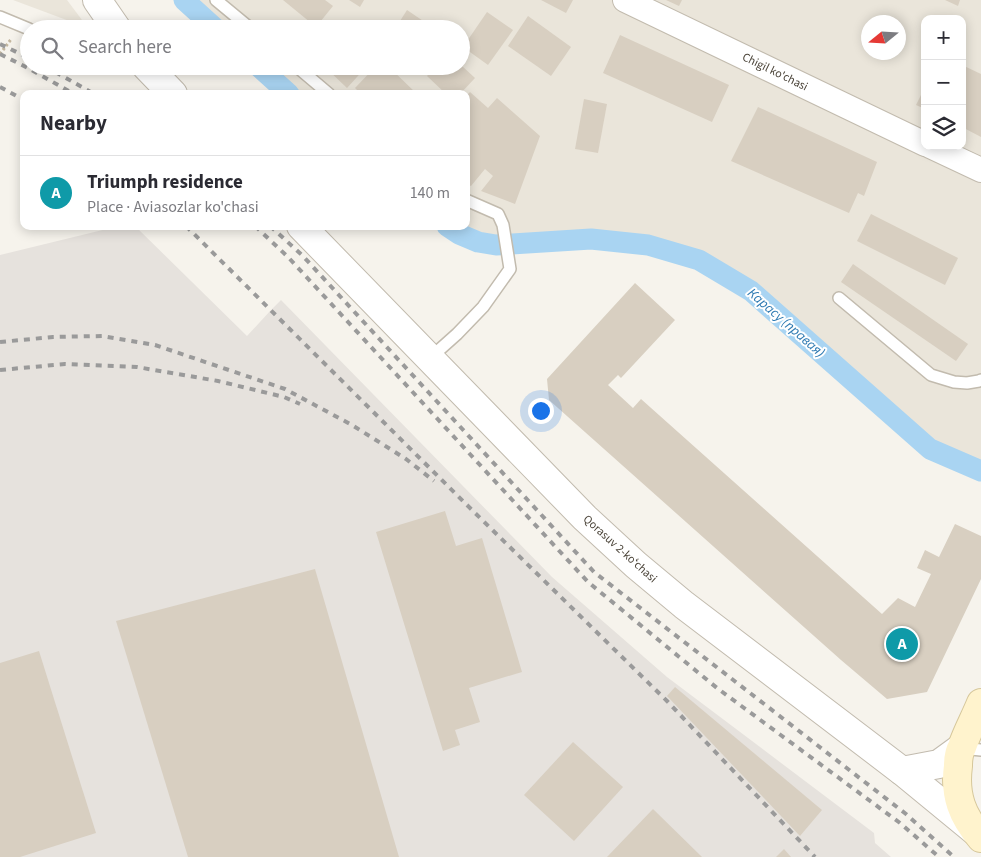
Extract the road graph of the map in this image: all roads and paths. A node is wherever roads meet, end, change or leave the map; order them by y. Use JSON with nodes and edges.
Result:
{"nodes":[{"id":1,"x":97,"y":0,"type":"edge"},
{"id":2,"x":216,"y":0,"type":"edge"},
{"id":3,"x":625,"y":0,"type":"edge"},
{"id":4,"x":0,"y":17,"type":"edge"},
{"id":5,"x":111,"y":20,"type":"edge"},
{"id":6,"x":240,"y":20,"type":"edge"},
{"id":7,"x":20,"y":25,"type":"edge"},
{"id":8,"x":155,"y":75,"type":"edge"},
{"id":9,"x":307,"y":75,"type":"edge"},
{"id":10,"x":169,"y":90,"type":"edge"},
{"id":11,"x":324,"y":90,"type":"edge"},
{"id":12,"x":921,"y":142,"type":"edge"},
{"id":13,"x":938,"y":150,"type":"edge"},
{"id":14,"x":981,"y":170,"type":"edge"},
{"id":15,"x":470,"y":202,"type":"edge"},
{"id":16,"x":305,"y":230,"type":"edge"},
{"id":17,"x":839,"y":298,"type":"dead end"},
{"id":18,"x":429,"y":359,"type":"junction"},
{"id":19,"x":981,"y":380,"type":"edge"},
{"id":20,"x":981,"y":703,"type":"edge"},
{"id":21,"x":971,"y":749,"type":"edge"},
{"id":22,"x":902,"y":771,"type":"junction"},
{"id":23,"x":978,"y":835,"type":"edge"}],
"edges":[{"from":1,"to":5,"type":"street"},
{"from":2,"to":6,"type":"lane"},
{"from":3,"to":12,"type":"street","name":"Chigil ko'chasi"},
{"from":4,"to":7,"type":"lane"},
{"from":8,"to":10,"type":"street"},
{"from":9,"to":11,"type":"lane"},
{"from":13,"to":14,"type":"street"},
{"from":15,"to":18,"type":"lane"},
{"from":16,"to":18,"type":"street","name":"Qorasuv 2-koʻchasi"},
{"from":17,"to":19,"type":"lane"},
{"from":18,"to":22,"type":"street","name":"Qorasuv 2-koʻchasi"},
{"from":20,"to":21,"type":"main road"},
{"from":21,"to":22,"type":"street"},
{"from":21,"to":23,"type":"main road"},
{"from":22,"to":23,"type":"street","name":"Qorasuv 2-koʻchasi"}]}
